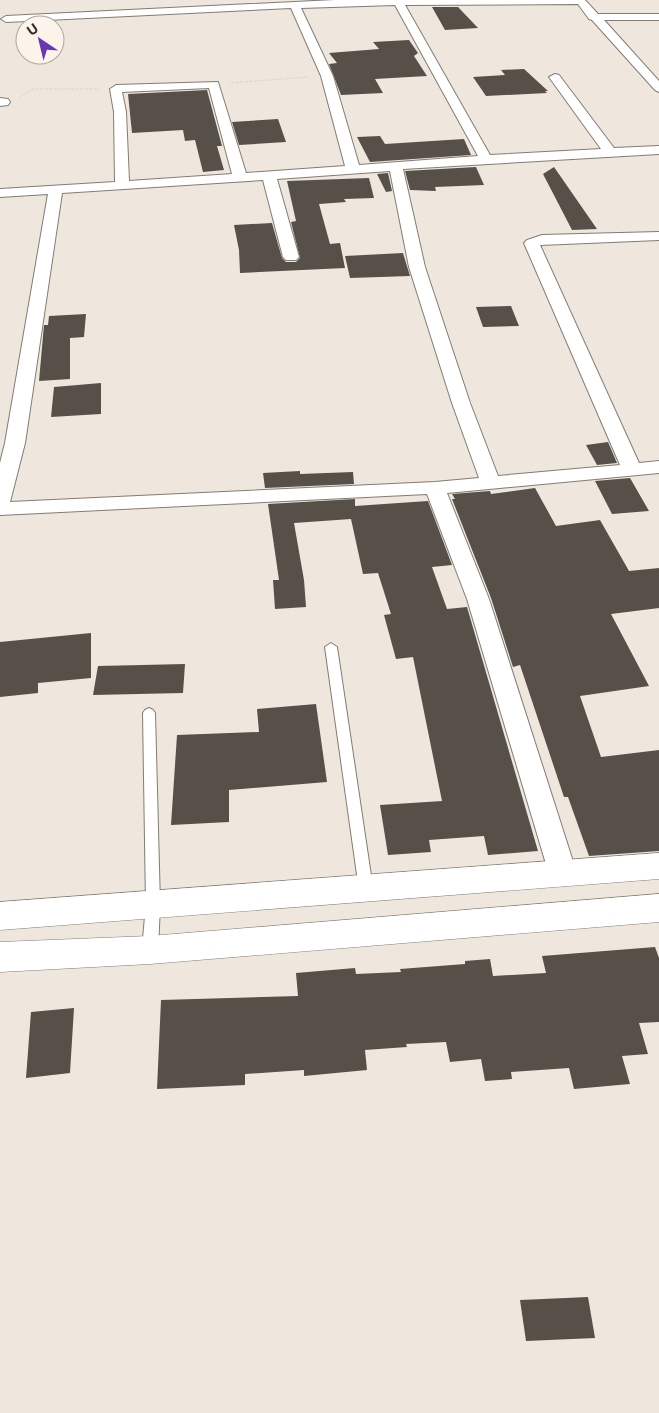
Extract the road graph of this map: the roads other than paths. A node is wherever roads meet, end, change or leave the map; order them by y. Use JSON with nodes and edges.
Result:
{"nodes":[{"id":1,"x":580,"y":1,"type":"edge"},
{"id":2,"x":398,"y":2,"type":"junction"},
{"id":3,"x":295,"y":5,"type":"junction"},
{"id":4,"x":659,"y":16,"type":"edge"},
{"id":5,"x":594,"y":18,"type":"junction"},
{"id":6,"x":6,"y":20,"type":"dead end"},
{"id":7,"x":555,"y":77,"type":"dead end"},
{"id":8,"x":659,"y":88,"type":"edge"},
{"id":9,"x":655,"y":150,"type":"edge"},
{"id":10,"x":610,"y":152,"type":"junction"},
{"id":11,"x":486,"y":159,"type":"junction"},
{"id":12,"x":659,"y":165,"type":"edge"},
{"id":13,"x":396,"y":166,"type":"junction"},
{"id":14,"x":353,"y":169,"type":"junction"},
{"id":15,"x":269,"y":176,"type":"junction"},
{"id":16,"x":240,"y":177,"type":"junction"},
{"id":17,"x":122,"y":186,"type":"junction"},
{"id":18,"x":56,"y":189,"type":"junction"},
{"id":19,"x":0,"y":193,"type":"edge"},
{"id":20,"x":659,"y":236,"type":"edge"},
{"id":21,"x":291,"y":256,"type":"dead end"},
{"id":22,"x":659,"y":467,"type":"edge"},
{"id":23,"x":632,"y":468,"type":"junction"},
{"id":24,"x":491,"y":483,"type":"junction"},
{"id":25,"x":435,"y":488,"type":"junction"},
{"id":26,"x":0,"y":502,"type":"edge"},
{"id":27,"x":0,"y":509,"type":"edge"},
{"id":28,"x":330,"y":647,"type":"dead end"},
{"id":29,"x":149,"y":713,"type":"dead end"},
{"id":30,"x":659,"y":866,"type":"edge"},
{"id":31,"x":563,"y":874,"type":"junction"},
{"id":32,"x":366,"y":889,"type":"junction"},
{"id":33,"x":153,"y":905,"type":"junction"},
{"id":34,"x":659,"y":908,"type":"edge"},
{"id":35,"x":0,"y":916,"type":"edge"},
{"id":36,"x":150,"y":950,"type":"junction"},
{"id":37,"x":0,"y":957,"type":"edge"}],
"edges":[{"from":1,"to":2,"type":"street"},
{"from":1,"to":5,"type":"street"},
{"from":2,"to":3,"type":"street"},
{"from":2,"to":11,"type":"street"},
{"from":3,"to":6,"type":"street"},
{"from":3,"to":14,"type":"street"},
{"from":4,"to":5,"type":"street"},
{"from":5,"to":8,"type":"street"},
{"from":7,"to":10,"type":"street"},
{"from":9,"to":10,"type":"street"},
{"from":9,"to":12,"type":"street"},
{"from":10,"to":11,"type":"street"},
{"from":11,"to":13,"type":"street"},
{"from":13,"to":14,"type":"street"},
{"from":13,"to":24,"type":"street"},
{"from":14,"to":15,"type":"street"},
{"from":15,"to":16,"type":"street"},
{"from":15,"to":21,"type":"street"},
{"from":16,"to":17,"type":"street"},
{"from":16,"to":17,"type":"street"},
{"from":17,"to":18,"type":"street"},
{"from":18,"to":19,"type":"street"},
{"from":18,"to":26,"type":"street"},
{"from":20,"to":23,"type":"street"},
{"from":22,"to":23,"type":"street"},
{"from":23,"to":24,"type":"street"},
{"from":24,"to":25,"type":"street"},
{"from":25,"to":27,"type":"street"},
{"from":25,"to":31,"type":"street"},
{"from":28,"to":32,"type":"lane"},
{"from":29,"to":33,"type":"lane"},
{"from":30,"to":31,"type":"highway"},
{"from":31,"to":32,"type":"highway"},
{"from":32,"to":33,"type":"highway"},
{"from":33,"to":35,"type":"highway"},
{"from":33,"to":36,"type":"lane"},
{"from":34,"to":36,"type":"highway"},
{"from":36,"to":37,"type":"highway"}]}
